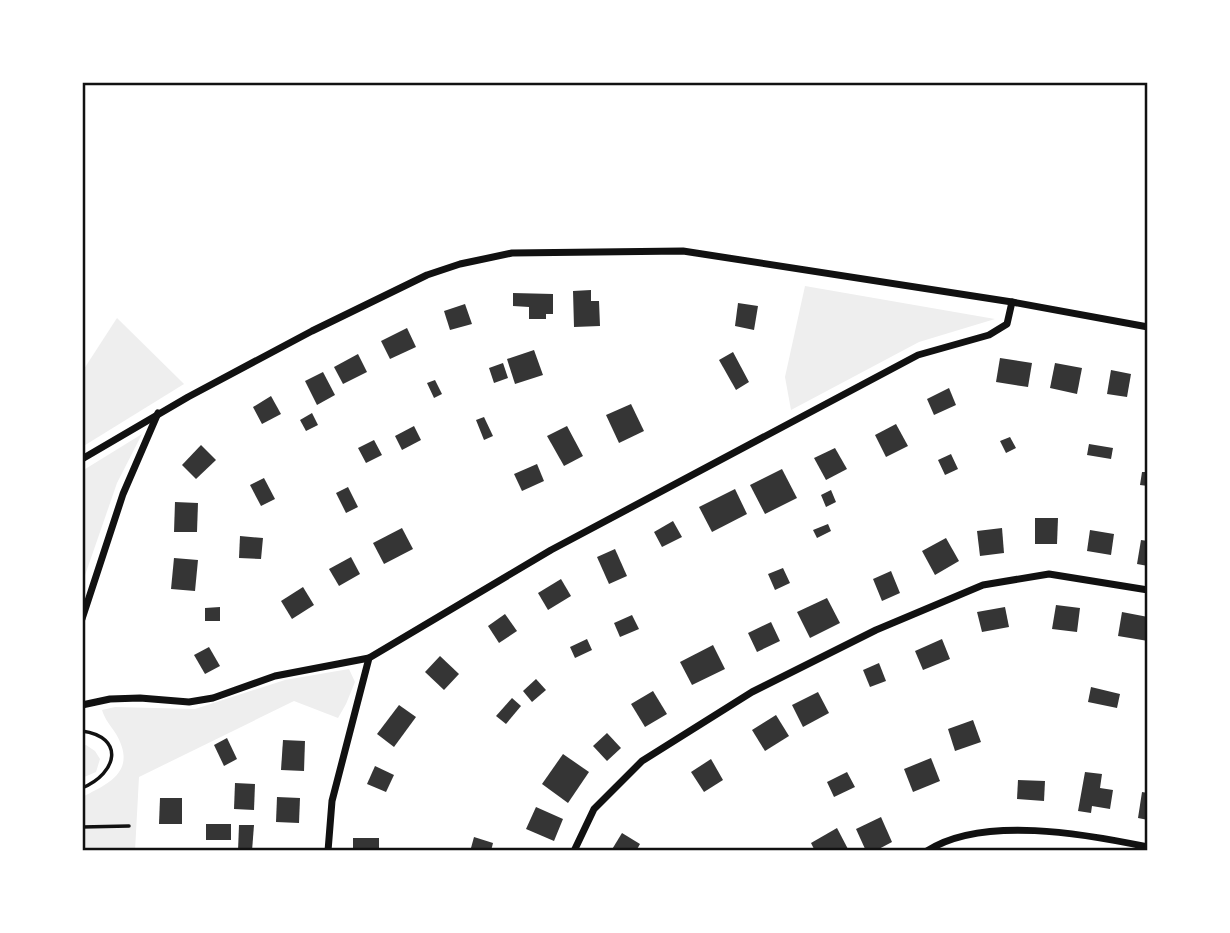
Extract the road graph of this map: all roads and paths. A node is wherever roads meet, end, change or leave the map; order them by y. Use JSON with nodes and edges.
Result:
{"nodes":[{"id":1,"x":1012,"y":302,"type":"junction"},
{"id":2,"x":1148,"y":327,"type":"edge"},
{"id":3,"x":158,"y":413,"type":"junction"},
{"id":4,"x":82,"y":459,"type":"edge"},
{"id":5,"x":1148,"y":590,"type":"edge"},
{"id":6,"x":82,"y":619,"type":"edge"},
{"id":7,"x":369,"y":658,"type":"junction"},
{"id":8,"x":82,"y":705,"type":"edge"},
{"id":9,"x":82,"y":731,"type":"edge"},
{"id":10,"x":82,"y":788,"type":"edge"},
{"id":11,"x":129,"y":826,"type":"dead end"},
{"id":12,"x":82,"y":827,"type":"edge"},
{"id":13,"x":1148,"y":847,"type":"edge"},
{"id":14,"x":328,"y":851,"type":"edge"},
{"id":15,"x":574,"y":851,"type":"edge"},
{"id":16,"x":927,"y":851,"type":"edge"}],
"edges":[{"from":1,"to":2,"type":"street"},
{"from":1,"to":3,"type":"street"},
{"from":1,"to":7,"type":"street"},
{"from":3,"to":4,"type":"street"},
{"from":3,"to":6,"type":"street"},
{"from":5,"to":15,"type":"street"},
{"from":7,"to":8,"type":"street"},
{"from":7,"to":14,"type":"street"},
{"from":9,"to":10,"type":"lane"},
{"from":11,"to":12,"type":"lane"},
{"from":13,"to":16,"type":"street"}]}
